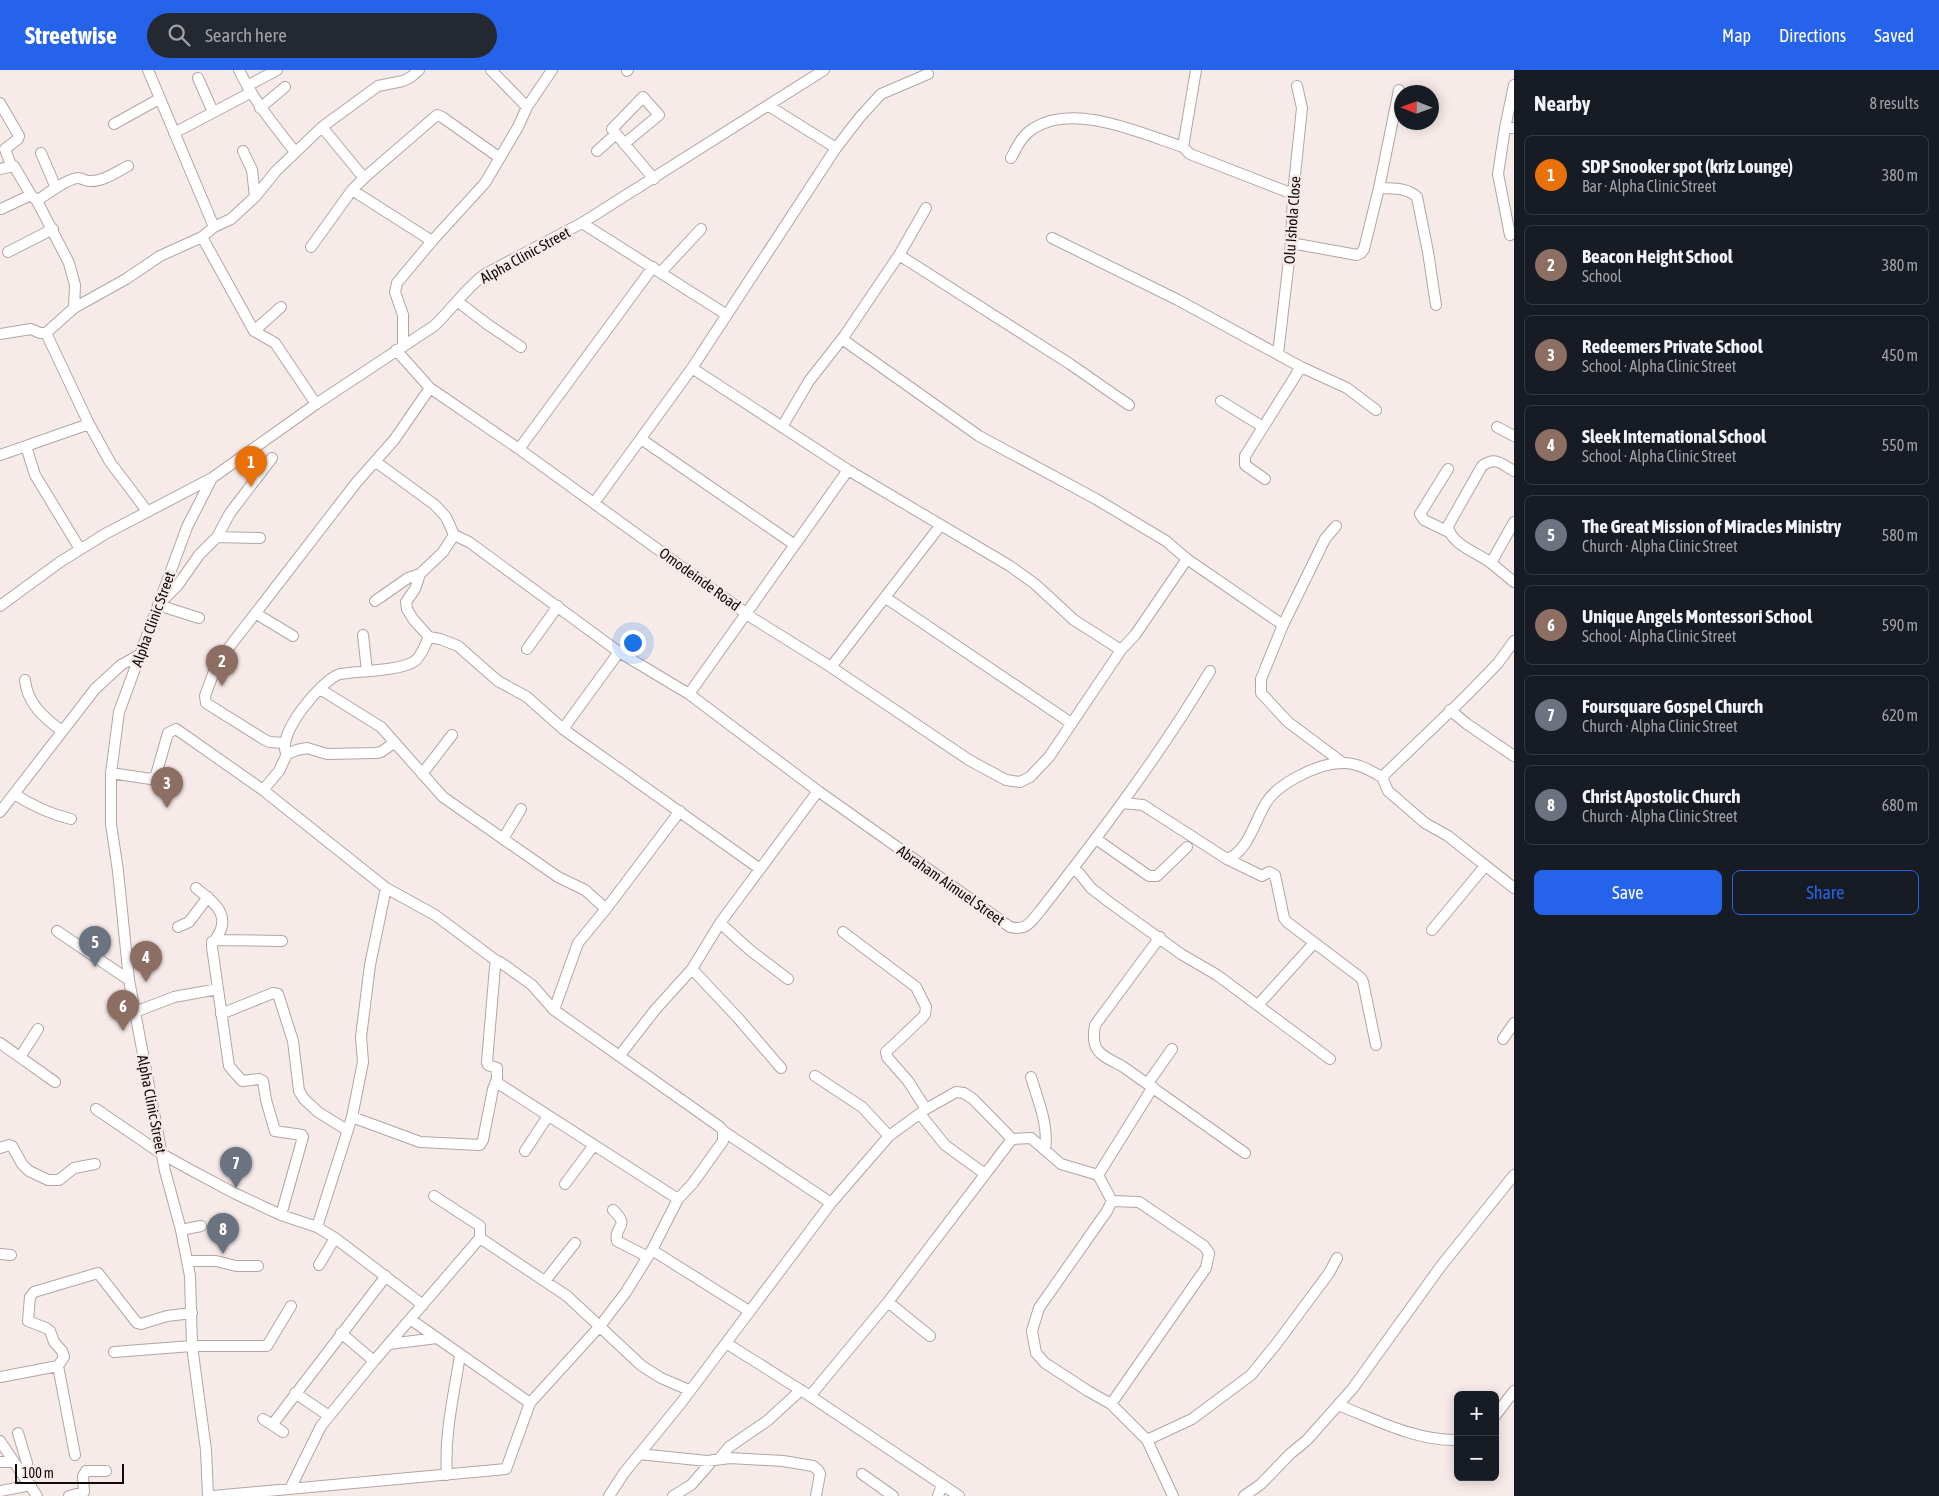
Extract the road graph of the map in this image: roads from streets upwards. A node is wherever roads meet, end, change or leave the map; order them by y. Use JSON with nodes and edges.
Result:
{"nodes":[{"id":1,"x":148,"y":70,"type":"edge"},
{"id":2,"x":239,"y":70,"type":"edge"},
{"id":3,"x":277,"y":70,"type":"edge"},
{"id":4,"x":419,"y":70,"type":"edge"},
{"id":5,"x":491,"y":70,"type":"edge"},
{"id":6,"x":552,"y":70,"type":"edge"},
{"id":7,"x":824,"y":70,"type":"edge"},
{"id":8,"x":1196,"y":70,"type":"edge"},
{"id":9,"x":928,"y":74,"type":"dead end"},
{"id":10,"x":198,"y":78,"type":"dead end"},
{"id":11,"x":1514,"y":84,"type":"edge"},
{"id":12,"x":1297,"y":86,"type":"dead end"},
{"id":13,"x":285,"y":87,"type":"dead end"},
{"id":14,"x":248,"y":89,"type":"junction"},
{"id":15,"x":159,"y":99,"type":"junction"},
{"id":16,"x":0,"y":103,"type":"edge"},
{"id":17,"x":769,"y":106,"type":"junction"},
{"id":18,"x":527,"y":107,"type":"junction"},
{"id":19,"x":260,"y":108,"type":"junction"},
{"id":20,"x":213,"y":112,"type":"junction"},
{"id":21,"x":1394,"y":114,"type":"edge"},
{"id":22,"x":114,"y":124,"type":"dead end"},
{"id":23,"x":322,"y":127,"type":"junction"},
{"id":24,"x":1509,"y":128,"type":"edge"},
{"id":25,"x":174,"y":133,"type":"junction"},
{"id":26,"x":616,"y":134,"type":"junction"},
{"id":27,"x":624,"y":144,"type":"junction"},
{"id":28,"x":1183,"y":147,"type":"junction"},
{"id":29,"x":836,"y":148,"type":"junction"},
{"id":30,"x":244,"y":150,"type":"dead end"},
{"id":31,"x":597,"y":151,"type":"dead end"},
{"id":32,"x":295,"y":152,"type":"junction"},
{"id":33,"x":41,"y":153,"type":"dead end"},
{"id":34,"x":500,"y":158,"type":"junction"},
{"id":35,"x":1010,"y":158,"type":"dead end"},
{"id":36,"x":11,"y":165,"type":"junction"},
{"id":37,"x":128,"y":166,"type":"dead end"},
{"id":38,"x":0,"y":169,"type":"edge"},
{"id":39,"x":364,"y":178,"type":"junction"},
{"id":40,"x":654,"y":178,"type":"junction"},
{"id":41,"x":56,"y":188,"type":"junction"},
{"id":42,"x":1379,"y":188,"type":"junction"},
{"id":43,"x":352,"y":190,"type":"junction"},
{"id":44,"x":1293,"y":194,"type":"junction"},
{"id":45,"x":255,"y":197,"type":"junction"},
{"id":46,"x":34,"y":198,"type":"junction"},
{"id":47,"x":926,"y":208,"type":"dead end"},
{"id":48,"x":1,"y":210,"type":"dead end"},
{"id":49,"x":582,"y":224,"type":"junction"},
{"id":50,"x":214,"y":227,"type":"junction"},
{"id":51,"x":53,"y":229,"type":"junction"},
{"id":52,"x":701,"y":229,"type":"dead end"},
{"id":53,"x":1510,"y":235,"type":"dead end"},
{"id":54,"x":202,"y":237,"type":"junction"},
{"id":55,"x":1052,"y":238,"type":"dead end"},
{"id":56,"x":432,"y":241,"type":"junction"},
{"id":57,"x":1291,"y":243,"type":"junction"},
{"id":58,"x":311,"y":247,"type":"dead end"},
{"id":59,"x":8,"y":252,"type":"dead end"},
{"id":60,"x":899,"y":255,"type":"junction"},
{"id":61,"x":657,"y":269,"type":"junction"},
{"id":62,"x":457,"y":301,"type":"junction"},
{"id":63,"x":1436,"y":304,"type":"dead end"},
{"id":64,"x":281,"y":307,"type":"dead end"},
{"id":65,"x":74,"y":308,"type":"junction"},
{"id":66,"x":727,"y":315,"type":"junction"},
{"id":67,"x":254,"y":331,"type":"junction"},
{"id":68,"x":46,"y":333,"type":"junction"},
{"id":69,"x":0,"y":334,"type":"edge"},
{"id":70,"x":842,"y":339,"type":"junction"},
{"id":71,"x":521,"y":347,"type":"dead end"},
{"id":72,"x":400,"y":348,"type":"junction"},
{"id":73,"x":1278,"y":354,"type":"junction"},
{"id":74,"x":1301,"y":367,"type":"junction"},
{"id":75,"x":692,"y":368,"type":"junction"},
{"id":76,"x":430,"y":388,"type":"junction"},
{"id":77,"x":1221,"y":401,"type":"dead end"},
{"id":78,"x":316,"y":404,"type":"junction"},
{"id":79,"x":1129,"y":405,"type":"dead end"},
{"id":80,"x":1376,"y":410,"type":"dead end"},
{"id":81,"x":89,"y":424,"type":"junction"},
{"id":82,"x":782,"y":427,"type":"junction"},
{"id":83,"x":1263,"y":427,"type":"junction"},
{"id":84,"x":1497,"y":427,"type":"dead end"},
{"id":85,"x":1514,"y":436,"type":"edge"},
{"id":86,"x":641,"y":439,"type":"junction"},
{"id":87,"x":26,"y":446,"type":"junction"},
{"id":88,"x":519,"y":449,"type":"junction"},
{"id":89,"x":0,"y":455,"type":"edge"},
{"id":90,"x":272,"y":458,"type":"dead end"},
{"id":91,"x":376,"y":462,"type":"junction"},
{"id":92,"x":1448,"y":469,"type":"dead end"},
{"id":93,"x":848,"y":470,"type":"junction"},
{"id":94,"x":1514,"y":471,"type":"edge"},
{"id":95,"x":212,"y":478,"type":"junction"},
{"id":96,"x":1266,"y":479,"type":"dead end"},
{"id":97,"x":594,"y":503,"type":"junction"},
{"id":98,"x":147,"y":511,"type":"junction"},
{"id":99,"x":1514,"y":522,"type":"edge"},
{"id":100,"x":940,"y":526,"type":"junction"},
{"id":101,"x":1336,"y":526,"type":"dead end"},
{"id":102,"x":1449,"y":532,"type":"junction"},
{"id":103,"x":454,"y":535,"type":"junction"},
{"id":104,"x":217,"y":538,"type":"junction"},
{"id":105,"x":260,"y":538,"type":"dead end"},
{"id":106,"x":181,"y":543,"type":"junction"},
{"id":107,"x":795,"y":545,"type":"junction"},
{"id":108,"x":80,"y":549,"type":"junction"},
{"id":109,"x":1186,"y":559,"type":"junction"},
{"id":110,"x":1490,"y":563,"type":"junction"},
{"id":111,"x":184,"y":574,"type":"junction"},
{"id":112,"x":420,"y":574,"type":"junction"},
{"id":113,"x":1514,"y":582,"type":"edge"},
{"id":114,"x":886,"y":598,"type":"junction"},
{"id":115,"x":375,"y":601,"type":"dead end"},
{"id":116,"x":158,"y":605,"type":"junction"},
{"id":117,"x":0,"y":606,"type":"edge"},
{"id":118,"x":558,"y":606,"type":"junction"},
{"id":119,"x":747,"y":613,"type":"junction"},
{"id":120,"x":255,"y":614,"type":"junction"},
{"id":121,"x":199,"y":618,"type":"dead end"},
{"id":122,"x":1283,"y":625,"type":"junction"},
{"id":123,"x":362,"y":635,"type":"dead end"},
{"id":124,"x":292,"y":636,"type":"dead end"},
{"id":125,"x":429,"y":637,"type":"junction"},
{"id":126,"x":1514,"y":641,"type":"edge"},
{"id":127,"x":528,"y":648,"type":"dead end"},
{"id":128,"x":1121,"y":650,"type":"junction"},
{"id":129,"x":619,"y":652,"type":"junction"},
{"id":130,"x":139,"y":655,"type":"junction"},
{"id":131,"x":832,"y":666,"type":"junction"},
{"id":132,"x":367,"y":671,"type":"junction"},
{"id":133,"x":1210,"y":671,"type":"dead end"},
{"id":134,"x":24,"y":680,"type":"dead end"},
{"id":135,"x":320,"y":689,"type":"junction"},
{"id":136,"x":689,"y":694,"type":"junction"},
{"id":137,"x":1450,"y":710,"type":"junction"},
{"id":138,"x":1071,"y":723,"type":"junction"},
{"id":139,"x":563,"y":729,"type":"junction"},
{"id":140,"x":62,"y":731,"type":"junction"},
{"id":141,"x":452,"y":735,"type":"dead end"},
{"id":142,"x":284,"y":743,"type":"junction"},
{"id":143,"x":394,"y":743,"type":"junction"},
{"id":144,"x":287,"y":754,"type":"junction"},
{"id":145,"x":1514,"y":756,"type":"edge"},
{"id":146,"x":1343,"y":762,"type":"junction"},
{"id":147,"x":111,"y":774,"type":"junction"},
{"id":148,"x":422,"y":774,"type":"junction"},
{"id":149,"x":1382,"y":777,"type":"junction"},
{"id":150,"x":263,"y":790,"type":"junction"},
{"id":151,"x":818,"y":791,"type":"junction"},
{"id":152,"x":14,"y":794,"type":"junction"},
{"id":153,"x":1122,"y":803,"type":"junction"},
{"id":154,"x":521,"y":809,"type":"dead end"},
{"id":155,"x":680,"y":811,"type":"junction"},
{"id":156,"x":0,"y":812,"type":"edge"},
{"id":157,"x":71,"y":819,"type":"dead end"},
{"id":158,"x":503,"y":839,"type":"junction"},
{"id":159,"x":1096,"y":839,"type":"junction"},
{"id":160,"x":1187,"y":847,"type":"dead end"},
{"id":161,"x":1227,"y":859,"type":"junction"},
{"id":162,"x":1485,"y":866,"type":"junction"},
{"id":163,"x":760,"y":869,"type":"junction"},
{"id":164,"x":1072,"y":869,"type":"junction"},
{"id":165,"x":196,"y":888,"type":"dead end"},
{"id":166,"x":386,"y":888,"type":"junction"},
{"id":167,"x":1514,"y":888,"type":"edge"},
{"id":168,"x":208,"y":897,"type":"junction"},
{"id":169,"x":606,"y":909,"type":"junction"},
{"id":170,"x":720,"y":923,"type":"junction"},
{"id":171,"x":178,"y":927,"type":"dead end"},
{"id":172,"x":57,"y":930,"type":"dead end"},
{"id":173,"x":1432,"y":930,"type":"dead end"},
{"id":174,"x":843,"y":932,"type":"dead end"},
{"id":175,"x":1160,"y":938,"type":"junction"},
{"id":176,"x":215,"y":940,"type":"junction"},
{"id":177,"x":282,"y":941,"type":"dead end"},
{"id":178,"x":1314,"y":943,"type":"junction"},
{"id":179,"x":498,"y":962,"type":"junction"},
{"id":180,"x":692,"y":969,"type":"junction"},
{"id":181,"x":129,"y":980,"type":"junction"},
{"id":182,"x":788,"y":980,"type":"dead end"},
{"id":183,"x":218,"y":989,"type":"junction"},
{"id":184,"x":1258,"y":1005,"type":"junction"},
{"id":185,"x":554,"y":1010,"type":"junction"},
{"id":186,"x":134,"y":1012,"type":"junction"},
{"id":187,"x":221,"y":1014,"type":"junction"},
{"id":188,"x":1514,"y":1023,"type":"edge"},
{"id":189,"x":38,"y":1029,"type":"dead end"},
{"id":190,"x":1503,"y":1039,"type":"dead end"},
{"id":191,"x":0,"y":1043,"type":"edge"},
{"id":192,"x":1376,"y":1045,"type":"dead end"},
{"id":193,"x":1172,"y":1049,"type":"dead end"},
{"id":194,"x":620,"y":1055,"type":"junction"},
{"id":195,"x":20,"y":1057,"type":"junction"},
{"id":196,"x":1330,"y":1059,"type":"dead end"},
{"id":197,"x":781,"y":1068,"type":"dead end"},
{"id":198,"x":815,"y":1076,"type":"dead end"},
{"id":199,"x":1031,"y":1077,"type":"dead end"},
{"id":200,"x":55,"y":1082,"type":"dead end"},
{"id":201,"x":496,"y":1082,"type":"junction"},
{"id":202,"x":1150,"y":1085,"type":"junction"},
{"id":203,"x":96,"y":1110,"type":"dead end"},
{"id":204,"x":923,"y":1112,"type":"junction"},
{"id":205,"x":548,"y":1116,"type":"junction"},
{"id":206,"x":352,"y":1117,"type":"junction"},
{"id":207,"x":347,"y":1130,"type":"junction"},
{"id":208,"x":723,"y":1131,"type":"junction"},
{"id":209,"x":889,"y":1136,"type":"junction"},
{"id":210,"x":1012,"y":1139,"type":"junction"},
{"id":211,"x":594,"y":1145,"type":"junction"},
{"id":212,"x":0,"y":1148,"type":"edge"},
{"id":213,"x":1045,"y":1150,"type":"junction"},
{"id":214,"x":525,"y":1151,"type":"dead end"},
{"id":215,"x":162,"y":1154,"type":"junction"},
{"id":216,"x":1245,"y":1154,"type":"dead end"},
{"id":217,"x":95,"y":1164,"type":"dead end"},
{"id":218,"x":984,"y":1174,"type":"junction"},
{"id":219,"x":1098,"y":1175,"type":"junction"},
{"id":220,"x":1514,"y":1175,"type":"edge"},
{"id":221,"x":565,"y":1184,"type":"dead end"},
{"id":222,"x":434,"y":1196,"type":"dead end"},
{"id":223,"x":678,"y":1199,"type":"junction"},
{"id":224,"x":1112,"y":1201,"type":"junction"},
{"id":225,"x":831,"y":1203,"type":"junction"},
{"id":226,"x":613,"y":1210,"type":"dead end"},
{"id":227,"x":281,"y":1215,"type":"junction"},
{"id":228,"x":201,"y":1226,"type":"dead end"},
{"id":229,"x":317,"y":1228,"type":"junction"},
{"id":230,"x":181,"y":1230,"type":"junction"},
{"id":231,"x":335,"y":1238,"type":"junction"},
{"id":232,"x":480,"y":1238,"type":"junction"},
{"id":233,"x":575,"y":1243,"type":"dead end"},
{"id":234,"x":650,"y":1254,"type":"junction"},
{"id":235,"x":1337,"y":1258,"type":"dead end"},
{"id":236,"x":188,"y":1261,"type":"junction"},
{"id":237,"x":319,"y":1265,"type":"dead end"},
{"id":238,"x":258,"y":1266,"type":"dead end"},
{"id":239,"x":386,"y":1276,"type":"junction"},
{"id":240,"x":545,"y":1281,"type":"junction"},
{"id":241,"x":888,"y":1302,"type":"junction"},
{"id":242,"x":423,"y":1305,"type":"junction"},
{"id":243,"x":291,"y":1306,"type":"dead end"},
{"id":244,"x":749,"y":1311,"type":"junction"},
{"id":245,"x":192,"y":1313,"type":"junction"},
{"id":246,"x":410,"y":1319,"type":"junction"},
{"id":247,"x":600,"y":1326,"type":"junction"},
{"id":248,"x":341,"y":1333,"type":"junction"},
{"id":249,"x":930,"y":1336,"type":"dead end"},
{"id":250,"x":437,"y":1338,"type":"junction"},
{"id":251,"x":726,"y":1343,"type":"junction"},
{"id":252,"x":389,"y":1344,"type":"junction"},
{"id":253,"x":192,"y":1346,"type":"junction"},
{"id":254,"x":114,"y":1352,"type":"dead end"},
{"id":255,"x":460,"y":1355,"type":"junction"},
{"id":256,"x":374,"y":1361,"type":"junction"},
{"id":257,"x":58,"y":1366,"type":"junction"},
{"id":258,"x":0,"y":1377,"type":"edge"},
{"id":259,"x":689,"y":1390,"type":"junction"},
{"id":260,"x":800,"y":1390,"type":"junction"},
{"id":261,"x":1514,"y":1391,"type":"edge"},
{"id":262,"x":295,"y":1393,"type":"junction"},
{"id":263,"x":810,"y":1396,"type":"junction"},
{"id":264,"x":530,"y":1403,"type":"junction"},
{"id":265,"x":1112,"y":1404,"type":"junction"},
{"id":266,"x":1338,"y":1405,"type":"junction"},
{"id":267,"x":1499,"y":1411,"type":"edge"},
{"id":268,"x":329,"y":1416,"type":"junction"},
{"id":269,"x":262,"y":1419,"type":"dead end"},
{"id":270,"x":272,"y":1425,"type":"junction"},
{"id":271,"x":283,"y":1432,"type":"dead end"},
{"id":272,"x":18,"y":1433,"type":"dead end"},
{"id":273,"x":1147,"y":1440,"type":"junction"},
{"id":274,"x":1454,"y":1440,"type":"edge"},
{"id":275,"x":0,"y":1441,"type":"edge"},
{"id":276,"x":639,"y":1454,"type":"junction"},
{"id":277,"x":75,"y":1456,"type":"dead end"},
{"id":278,"x":716,"y":1460,"type":"junction"},
{"id":279,"x":0,"y":1462,"type":"edge"},
{"id":280,"x":14,"y":1462,"type":"junction"},
{"id":281,"x":21,"y":1471,"type":"junction"},
{"id":282,"x":106,"y":1471,"type":"dead end"},
{"id":283,"x":447,"y":1474,"type":"junction"},
{"id":284,"x":862,"y":1474,"type":"dead end"},
{"id":285,"x":31,"y":1485,"type":"junction"},
{"id":286,"x":942,"y":1485,"type":"junction"},
{"id":287,"x":290,"y":1489,"type":"junction"},
{"id":288,"x":0,"y":1491,"type":"edge"},
{"id":289,"x":37,"y":1496,"type":"edge"},
{"id":290,"x":69,"y":1496,"type":"edge"},
{"id":291,"x":208,"y":1496,"type":"edge"},
{"id":292,"x":213,"y":1496,"type":"edge"},
{"id":293,"x":609,"y":1496,"type":"edge"},
{"id":294,"x":673,"y":1496,"type":"edge"},
{"id":295,"x":816,"y":1496,"type":"edge"},
{"id":296,"x":894,"y":1496,"type":"edge"},
{"id":297,"x":938,"y":1496,"type":"edge"},
{"id":298,"x":959,"y":1496,"type":"edge"},
{"id":299,"x":1173,"y":1496,"type":"edge"},
{"id":300,"x":1244,"y":1496,"type":"edge"}],
"edges":[{"from":1,"to":15,"type":"street"},
{"from":2,"to":14,"type":"street"},
{"from":3,"to":14,"type":"street"},
{"from":4,"to":23,"type":"street"},
{"from":5,"to":18,"type":"street"},
{"from":6,"to":18,"type":"street"},
{"from":7,"to":17,"type":"street","name":"Alpha Clinic Street"},
{"from":8,"to":28,"type":"street"},
{"from":9,"to":29,"type":"street"},
{"from":10,"to":20,"type":"street"},
{"from":11,"to":24,"type":"street"},
{"from":12,"to":44,"type":"street","name":"Olu Ishola Close"},
{"from":13,"to":19,"type":"street"},
{"from":14,"to":19,"type":"street"},
{"from":14,"to":20,"type":"street"},
{"from":15,"to":22,"type":"street"},
{"from":15,"to":25,"type":"street"},
{"from":16,"to":36,"type":"street"},
{"from":17,"to":29,"type":"street"},
{"from":17,"to":40,"type":"street","name":"Alpha Clinic Street"},
{"from":18,"to":34,"type":"street"},
{"from":19,"to":32,"type":"street"},
{"from":20,"to":25,"type":"street"},
{"from":21,"to":42,"type":"street"},
{"from":23,"to":32,"type":"street"},
{"from":23,"to":39,"type":"street"},
{"from":24,"to":53,"type":"street"},
{"from":25,"to":50,"type":"street"},
{"from":26,"to":27,"type":"street"},
{"from":26,"to":27,"type":"street"},
{"from":26,"to":31,"type":"street"},
{"from":27,"to":40,"type":"street"},
{"from":28,"to":35,"type":"street"},
{"from":28,"to":44,"type":"street"},
{"from":29,"to":66,"type":"street"},
{"from":30,"to":45,"type":"street"},
{"from":32,"to":45,"type":"street"},
{"from":33,"to":41,"type":"street"},
{"from":34,"to":39,"type":"street"},
{"from":34,"to":56,"type":"street"},
{"from":36,"to":38,"type":"street"},
{"from":36,"to":46,"type":"street"},
{"from":37,"to":41,"type":"street"},
{"from":39,"to":43,"type":"street"},
{"from":40,"to":49,"type":"street","name":"Alpha Clinic Street"},
{"from":41,"to":46,"type":"street"},
{"from":42,"to":57,"type":"street"},
{"from":42,"to":63,"type":"street"},
{"from":43,"to":56,"type":"street"},
{"from":43,"to":58,"type":"street"},
{"from":44,"to":57,"type":"street","name":"Olu Ishola Close"},
{"from":45,"to":50,"type":"street"},
{"from":46,"to":48,"type":"street"},
{"from":46,"to":51,"type":"street"},
{"from":47,"to":60,"type":"street"},
{"from":49,"to":61,"type":"street"},
{"from":49,"to":62,"type":"street","name":"Alpha Clinic Street"},
{"from":50,"to":54,"type":"street"},
{"from":51,"to":59,"type":"street"},
{"from":51,"to":65,"type":"street"},
{"from":52,"to":61,"type":"street"},
{"from":54,"to":65,"type":"street"},
{"from":54,"to":67,"type":"street"},
{"from":55,"to":73,"type":"street"},
{"from":56,"to":72,"type":"street"},
{"from":57,"to":73,"type":"street","name":"Olu Ishola Close"},
{"from":60,"to":70,"type":"street"},
{"from":60,"to":79,"type":"street"},
{"from":61,"to":66,"type":"street"},
{"from":61,"to":88,"type":"street"},
{"from":62,"to":71,"type":"street"},
{"from":62,"to":72,"type":"street","name":"Alpha Clinic Street"},
{"from":64,"to":67,"type":"street"},
{"from":65,"to":68,"type":"street"},
{"from":66,"to":75,"type":"street"},
{"from":67,"to":78,"type":"street"},
{"from":68,"to":69,"type":"street"},
{"from":68,"to":81,"type":"street"},
{"from":70,"to":82,"type":"street"},
{"from":70,"to":109,"type":"street"},
{"from":72,"to":76,"type":"street","name":"Omodeinde Road"},
{"from":72,"to":78,"type":"street","name":"Alpha Clinic Street"},
{"from":73,"to":74,"type":"street"},
{"from":74,"to":80,"type":"street"},
{"from":74,"to":83,"type":"street"},
{"from":75,"to":82,"type":"street"},
{"from":75,"to":86,"type":"street"},
{"from":76,"to":88,"type":"street","name":"Omodeinde Road"},
{"from":76,"to":91,"type":"street"},
{"from":77,"to":83,"type":"street"},
{"from":78,"to":95,"type":"street","name":"Alpha Clinic Street"},
{"from":81,"to":87,"type":"street"},
{"from":81,"to":98,"type":"street"},
{"from":82,"to":93,"type":"street"},
{"from":83,"to":96,"type":"street"},
{"from":84,"to":85,"type":"street"},
{"from":86,"to":97,"type":"street"},
{"from":86,"to":107,"type":"street"},
{"from":87,"to":89,"type":"street"},
{"from":87,"to":108,"type":"street"},
{"from":88,"to":97,"type":"street","name":"Omodeinde Road"},
{"from":90,"to":104,"type":"street"},
{"from":91,"to":103,"type":"street"},
{"from":91,"to":120,"type":"street"},
{"from":92,"to":102,"type":"street"},
{"from":93,"to":100,"type":"street"},
{"from":93,"to":107,"type":"street"},
{"from":94,"to":102,"type":"street"},
{"from":95,"to":98,"type":"street"},
{"from":95,"to":106,"type":"street","name":"Alpha Clinic Street"},
{"from":97,"to":119,"type":"street","name":"Omodeinde Road"},
{"from":98,"to":108,"type":"street"},
{"from":99,"to":110,"type":"street"},
{"from":100,"to":114,"type":"street"},
{"from":100,"to":128,"type":"street"},
{"from":101,"to":122,"type":"street"},
{"from":102,"to":110,"type":"street"},
{"from":103,"to":112,"type":"street"},
{"from":103,"to":118,"type":"street","name":"Abraham Aimuel Street"},
{"from":104,"to":105,"type":"street"},
{"from":104,"to":111,"type":"street"},
{"from":106,"to":111,"type":"street"},
{"from":106,"to":116,"type":"street","name":"Alpha Clinic Street"},
{"from":107,"to":119,"type":"street"},
{"from":108,"to":117,"type":"street"},
{"from":109,"to":122,"type":"street"},
{"from":109,"to":128,"type":"street"},
{"from":110,"to":113,"type":"street"},
{"from":111,"to":116,"type":"street"},
{"from":112,"to":115,"type":"street"},
{"from":112,"to":125,"type":"street"},
{"from":114,"to":131,"type":"street"},
{"from":114,"to":138,"type":"street"},
{"from":116,"to":121,"type":"street"},
{"from":116,"to":130,"type":"street","name":"Alpha Clinic Street"},
{"from":118,"to":127,"type":"street"},
{"from":118,"to":129,"type":"street","name":"Abraham Aimuel Street"},
{"from":119,"to":131,"type":"street","name":"Omodeinde Road"},
{"from":119,"to":136,"type":"street"},
{"from":120,"to":124,"type":"street"},
{"from":120,"to":142,"type":"street"},
{"from":122,"to":146,"type":"street"},
{"from":123,"to":132,"type":"street"},
{"from":125,"to":132,"type":"street"},
{"from":125,"to":139,"type":"street"},
{"from":126,"to":137,"type":"street"},
{"from":128,"to":138,"type":"street"},
{"from":129,"to":136,"type":"street","name":"Abraham Aimuel Street"},
{"from":129,"to":139,"type":"street"},
{"from":130,"to":140,"type":"street"},
{"from":130,"to":147,"type":"street","name":"Alpha Clinic Street"},
{"from":131,"to":138,"type":"street","name":"Omodeinde Road"},
{"from":132,"to":135,"type":"street"},
{"from":133,"to":153,"type":"street","name":"Abraham Aimuel Street"},
{"from":134,"to":140,"type":"street"},
{"from":135,"to":142,"type":"street"},
{"from":135,"to":143,"type":"street"},
{"from":136,"to":151,"type":"street","name":"Abraham Aimuel Street"},
{"from":137,"to":145,"type":"street"},
{"from":137,"to":149,"type":"street"},
{"from":139,"to":155,"type":"street"},
{"from":140,"to":152,"type":"street"},
{"from":141,"to":148,"type":"street"},
{"from":142,"to":144,"type":"street"},
{"from":143,"to":144,"type":"street"},
{"from":143,"to":148,"type":"street"},
{"from":144,"to":150,"type":"street"},
{"from":146,"to":149,"type":"street"},
{"from":146,"to":161,"type":"street"},
{"from":147,"to":150,"type":"street"},
{"from":147,"to":181,"type":"street","name":"Alpha Clinic Street"},
{"from":148,"to":158,"type":"street"},
{"from":149,"to":162,"type":"street"},
{"from":150,"to":166,"type":"street"},
{"from":151,"to":163,"type":"street"},
{"from":151,"to":164,"type":"street","name":"Abraham Aimuel Street"},
{"from":152,"to":156,"type":"street"},
{"from":152,"to":157,"type":"street"},
{"from":153,"to":159,"type":"street","name":"Abraham Aimuel Street"},
{"from":153,"to":161,"type":"street"},
{"from":154,"to":158,"type":"street"},
{"from":155,"to":163,"type":"street"},
{"from":155,"to":169,"type":"street"},
{"from":158,"to":169,"type":"street"},
{"from":159,"to":160,"type":"street"},
{"from":159,"to":164,"type":"street","name":"Abraham Aimuel Street"},
{"from":161,"to":178,"type":"street"},
{"from":162,"to":167,"type":"street"},
{"from":162,"to":173,"type":"street"},
{"from":163,"to":170,"type":"street"},
{"from":164,"to":175,"type":"street"},
{"from":165,"to":168,"type":"street"},
{"from":166,"to":179,"type":"street"},
{"from":166,"to":206,"type":"street"},
{"from":168,"to":171,"type":"street"},
{"from":168,"to":176,"type":"street"},
{"from":169,"to":185,"type":"street"},
{"from":170,"to":180,"type":"street"},
{"from":170,"to":182,"type":"street"},
{"from":172,"to":181,"type":"street"},
{"from":174,"to":204,"type":"street"},
{"from":175,"to":184,"type":"street"},
{"from":175,"to":202,"type":"street"},
{"from":176,"to":177,"type":"street"},
{"from":176,"to":183,"type":"street"},
{"from":178,"to":184,"type":"street"},
{"from":178,"to":192,"type":"street"},
{"from":179,"to":185,"type":"street"},
{"from":179,"to":201,"type":"street"},
{"from":180,"to":194,"type":"street"},
{"from":180,"to":197,"type":"street"},
{"from":181,"to":186,"type":"street","name":"Alpha Clinic Street"},
{"from":183,"to":186,"type":"street"},
{"from":183,"to":187,"type":"street"},
{"from":184,"to":196,"type":"street"},
{"from":185,"to":194,"type":"street"},
{"from":186,"to":215,"type":"street","name":"Alpha Clinic Street"},
{"from":187,"to":207,"type":"street"},
{"from":187,"to":227,"type":"street"},
{"from":188,"to":190,"type":"street"},
{"from":189,"to":195,"type":"street"},
{"from":191,"to":195,"type":"street"},
{"from":193,"to":202,"type":"street"},
{"from":194,"to":208,"type":"street"},
{"from":195,"to":200,"type":"street"},
{"from":198,"to":209,"type":"street"},
{"from":199,"to":213,"type":"street"},
{"from":201,"to":205,"type":"street"},
{"from":201,"to":206,"type":"street"},
{"from":202,"to":216,"type":"street"},
{"from":202,"to":219,"type":"street"},
{"from":203,"to":215,"type":"street"},
{"from":204,"to":209,"type":"street"},
{"from":204,"to":210,"type":"street"},
{"from":204,"to":218,"type":"street"},
{"from":205,"to":211,"type":"street"},
{"from":205,"to":214,"type":"street"},
{"from":206,"to":207,"type":"street"},
{"from":207,"to":229,"type":"street"},
{"from":208,"to":223,"type":"street"},
{"from":208,"to":225,"type":"street"},
{"from":209,"to":225,"type":"street"},
{"from":210,"to":213,"type":"street"},
{"from":210,"to":218,"type":"street"},
{"from":211,"to":221,"type":"street"},
{"from":211,"to":223,"type":"street"},
{"from":212,"to":217,"type":"street"},
{"from":213,"to":219,"type":"street"},
{"from":215,"to":227,"type":"street"},
{"from":215,"to":230,"type":"street","name":"Alpha Clinic Street"},
{"from":218,"to":241,"type":"street"},
{"from":219,"to":224,"type":"street"},
{"from":220,"to":266,"type":"street"},
{"from":222,"to":232,"type":"street"},
{"from":223,"to":234,"type":"street"},
{"from":224,"to":265,"type":"street"},
{"from":224,"to":265,"type":"street"},
{"from":225,"to":244,"type":"street"},
{"from":226,"to":234,"type":"street"},
{"from":227,"to":229,"type":"street"},
{"from":228,"to":230,"type":"street"},
{"from":229,"to":231,"type":"street"},
{"from":230,"to":236,"type":"street","name":"Alpha Clinic Street"},
{"from":231,"to":237,"type":"street"},
{"from":231,"to":239,"type":"street"},
{"from":232,"to":240,"type":"street"},
{"from":232,"to":242,"type":"street"},
{"from":233,"to":240,"type":"street"},
{"from":234,"to":244,"type":"street"},
{"from":234,"to":247,"type":"street"},
{"from":235,"to":273,"type":"street"},
{"from":236,"to":238,"type":"street"},
{"from":236,"to":245,"type":"street","name":"Alpha Clinic Street"},
{"from":239,"to":242,"type":"street"},
{"from":239,"to":248,"type":"street"},
{"from":240,"to":247,"type":"street"},
{"from":241,"to":249,"type":"street"},
{"from":241,"to":263,"type":"street"},
{"from":242,"to":246,"type":"street"},
{"from":243,"to":253,"type":"street"},
{"from":244,"to":251,"type":"street"},
{"from":245,"to":253,"type":"street","name":"Alpha Clinic Street"},
{"from":245,"to":257,"type":"street"},
{"from":246,"to":250,"type":"street"},
{"from":246,"to":252,"type":"street"},
{"from":247,"to":259,"type":"street"},
{"from":247,"to":264,"type":"street"},
{"from":248,"to":256,"type":"street"},
{"from":248,"to":262,"type":"street"},
{"from":250,"to":252,"type":"street"},
{"from":250,"to":255,"type":"street"},
{"from":251,"to":259,"type":"street"},
{"from":251,"to":260,"type":"street"},
{"from":252,"to":256,"type":"street"},
{"from":253,"to":254,"type":"street"},
{"from":253,"to":291,"type":"street","name":"Alpha Clinic Street"},
{"from":255,"to":264,"type":"street"},
{"from":255,"to":283,"type":"street"},
{"from":256,"to":268,"type":"street"},
{"from":257,"to":258,"type":"street"},
{"from":257,"to":277,"type":"street"},
{"from":259,"to":276,"type":"street"},
{"from":260,"to":263,"type":"street"},
{"from":260,"to":278,"type":"street"},
{"from":261,"to":267,"type":"street"},
{"from":262,"to":268,"type":"street"},
{"from":262,"to":270,"type":"street"},
{"from":263,"to":286,"type":"street"},
{"from":264,"to":283,"type":"street"},
{"from":265,"to":273,"type":"street"},
{"from":266,"to":274,"type":"street"},
{"from":266,"to":300,"type":"street"},
{"from":268,"to":287,"type":"street"},
{"from":269,"to":270,"type":"street"},
{"from":270,"to":271,"type":"street"},
{"from":272,"to":281,"type":"street"},
{"from":273,"to":299,"type":"street"},
{"from":275,"to":280,"type":"street"},
{"from":276,"to":278,"type":"street"},
{"from":276,"to":293,"type":"street"},
{"from":278,"to":294,"type":"street"},
{"from":278,"to":295,"type":"street"},
{"from":279,"to":280,"type":"street"},
{"from":280,"to":281,"type":"street"},
{"from":281,"to":285,"type":"street"},
{"from":282,"to":290,"type":"street"},
{"from":283,"to":287,"type":"street"},
{"from":284,"to":296,"type":"street"},
{"from":285,"to":288,"type":"street"},
{"from":285,"to":289,"type":"street"},
{"from":286,"to":297,"type":"street"},
{"from":286,"to":298,"type":"street"},
{"from":287,"to":292,"type":"street"}]}
